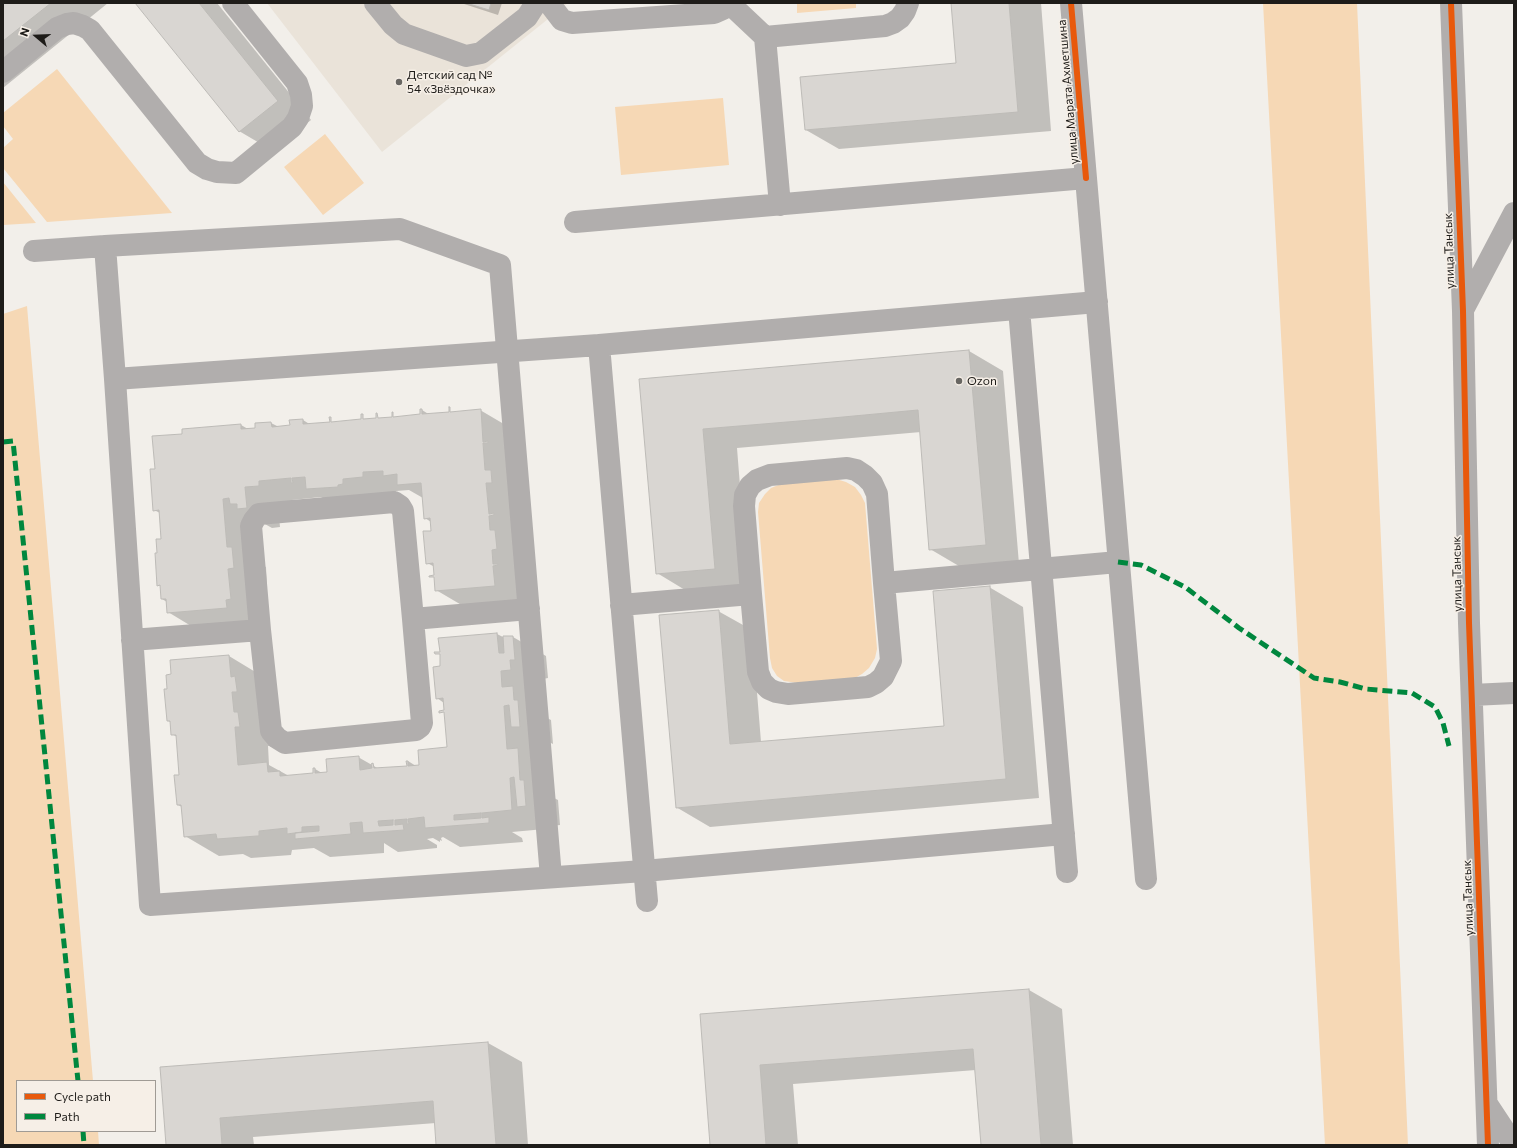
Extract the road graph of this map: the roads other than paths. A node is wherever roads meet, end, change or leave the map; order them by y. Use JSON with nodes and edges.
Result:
{"nodes":[{"id":1,"x":233,"y":3,"type":"edge"},
{"id":2,"x":375,"y":3,"type":"edge"},
{"id":3,"x":536,"y":3,"type":"edge"},
{"id":4,"x":549,"y":3,"type":"edge"},
{"id":5,"x":730,"y":3,"type":"edge"},
{"id":6,"x":908,"y":3,"type":"edge"},
{"id":7,"x":1071,"y":3,"type":"edge"},
{"id":8,"x":1451,"y":3,"type":"edge"},
{"id":9,"x":765,"y":36,"type":"junction"},
{"id":10,"x":3,"y":72,"type":"edge"},
{"id":11,"x":1086,"y":178,"type":"junction"},
{"id":12,"x":780,"y":205,"type":"junction"},
{"id":13,"x":1514,"y":214,"type":"edge"},
{"id":14,"x":575,"y":222,"type":"dead end"},
{"id":15,"x":105,"y":246,"type":"junction"},
{"id":16,"x":34,"y":251,"type":"dead end"},
{"id":17,"x":1097,"y":302,"type":"junction"},
{"id":18,"x":1019,"y":309,"type":"junction"},
{"id":19,"x":1463,"y":311,"type":"junction"},
{"id":20,"x":599,"y":345,"type":"junction"},
{"id":21,"x":508,"y":352,"type":"junction"},
{"id":22,"x":115,"y":379,"type":"junction"},
{"id":23,"x":1118,"y":562,"type":"junction"},
{"id":24,"x":1041,"y":569,"type":"junction"},
{"id":25,"x":884,"y":583,"type":"junction"},
{"id":26,"x":751,"y":594,"type":"junction"},
{"id":27,"x":621,"y":605,"type":"junction"},
{"id":28,"x":529,"y":609,"type":"junction"},
{"id":29,"x":413,"y":619,"type":"junction"},
{"id":30,"x":260,"y":630,"type":"junction"},
{"id":31,"x":132,"y":640,"type":"junction"},
{"id":32,"x":1514,"y":693,"type":"edge"},
{"id":33,"x":1472,"y":695,"type":"junction"},
{"id":34,"x":1064,"y":834,"type":"junction"},
{"id":35,"x":644,"y":870,"type":"junction"},
{"id":36,"x":1067,"y":872,"type":"dead end"},
{"id":37,"x":551,"y":877,"type":"junction"},
{"id":38,"x":1146,"y":879,"type":"dead end"},
{"id":39,"x":646,"y":901,"type":"dead end"},
{"id":40,"x":1486,"y":1104,"type":"junction"},
{"id":41,"x":1488,"y":1145,"type":"edge"},
{"id":42,"x":1514,"y":1145,"type":"edge"}],
"edges":[{"from":1,"to":10,"type":"street"},
{"from":2,"to":3,"type":"street"},
{"from":4,"to":5,"type":"street"},
{"from":5,"to":9,"type":"street"},
{"from":6,"to":9,"type":"street"},
{"from":7,"to":11,"type":"street","name":"улица Марата Ахметшина"},
{"from":8,"to":19,"type":"street","name":"улица Тансык"},
{"from":9,"to":12,"type":"street"},
{"from":11,"to":12,"type":"street"},
{"from":11,"to":17,"type":"street","name":"улица Марата Ахметшина"},
{"from":12,"to":14,"type":"street"},
{"from":13,"to":19,"type":"street"},
{"from":15,"to":16,"type":"street"},
{"from":15,"to":21,"type":"street"},
{"from":15,"to":22,"type":"street"},
{"from":17,"to":18,"type":"street"},
{"from":17,"to":23,"type":"street","name":"улица Марата Ахметшина"},
{"from":18,"to":20,"type":"street"},
{"from":18,"to":24,"type":"street"},
{"from":19,"to":33,"type":"street","name":"улица Тансык"},
{"from":20,"to":21,"type":"street"},
{"from":20,"to":27,"type":"street"},
{"from":21,"to":22,"type":"street"},
{"from":21,"to":28,"type":"street"},
{"from":22,"to":31,"type":"street"},
{"from":23,"to":24,"type":"street"},
{"from":23,"to":38,"type":"street","name":"улица Марата Ахметшина"},
{"from":24,"to":25,"type":"street"},
{"from":24,"to":34,"type":"street"},
{"from":25,"to":26,"type":"street"},
{"from":25,"to":26,"type":"street"},
{"from":26,"to":27,"type":"street"},
{"from":27,"to":35,"type":"street"},
{"from":28,"to":29,"type":"street"},
{"from":28,"to":37,"type":"street"},
{"from":29,"to":30,"type":"street"},
{"from":29,"to":30,"type":"street"},
{"from":30,"to":31,"type":"street"},
{"from":31,"to":37,"type":"street"},
{"from":32,"to":33,"type":"street"},
{"from":33,"to":40,"type":"street","name":"улица Тансык"},
{"from":34,"to":35,"type":"street"},
{"from":34,"to":36,"type":"street"},
{"from":35,"to":37,"type":"street"},
{"from":35,"to":39,"type":"street"},
{"from":40,"to":41,"type":"street","name":"улица Тансык"},
{"from":40,"to":42,"type":"street"}]}
